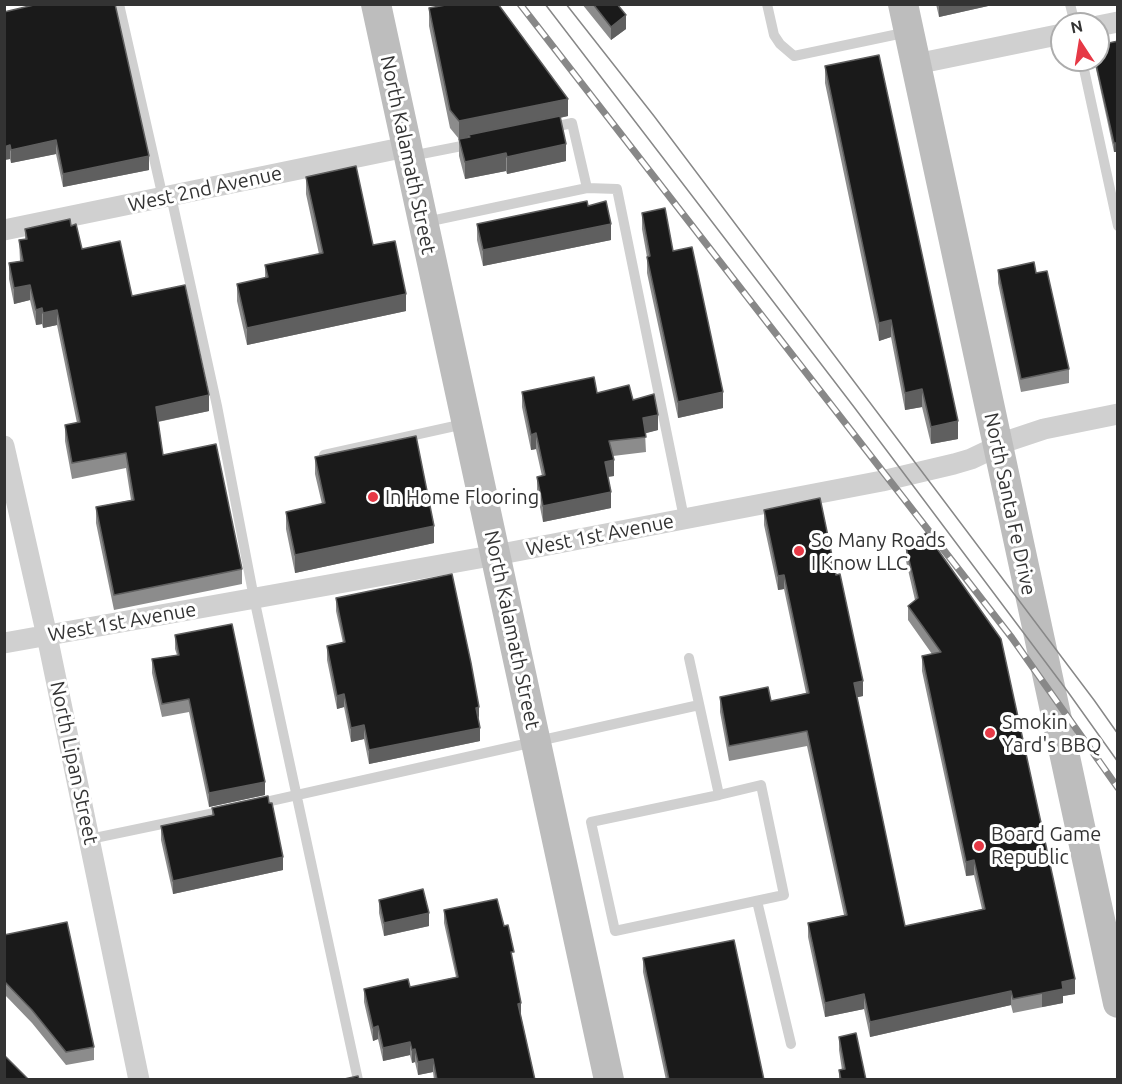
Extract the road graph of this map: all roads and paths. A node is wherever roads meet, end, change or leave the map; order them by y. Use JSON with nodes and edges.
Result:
{"nodes":[{"id":1,"x":119,"y":4,"type":"edge"},
{"id":2,"x":376,"y":4,"type":"edge"},
{"id":3,"x":767,"y":4,"type":"edge"},
{"id":4,"x":906,"y":18,"type":"edge"},
{"id":5,"x":1050,"y":36,"type":"edge"},
{"id":6,"x":916,"y":64,"type":"junction"},
{"id":7,"x":1085,"y":72,"type":"edge"},
{"id":8,"x":537,"y":130,"type":"edge"},
{"id":9,"x":478,"y":142,"type":"edge"},
{"id":10,"x":407,"y":152,"type":"junction"},
{"id":11,"x":587,"y":188,"type":"junction"},
{"id":12,"x":167,"y":197,"type":"junction"},
{"id":13,"x":423,"y":223,"type":"junction"},
{"id":14,"x":1118,"y":226,"type":"edge"},
{"id":15,"x":4,"y":230,"type":"edge"},
{"id":16,"x":1118,"y":414,"type":"edge"},
{"id":17,"x":467,"y":423,"type":"junction"},
{"id":18,"x":4,"y":446,"type":"edge"},
{"id":19,"x":998,"y":446,"type":"junction"},
{"id":20,"x":324,"y":455,"type":"edge"},
{"id":21,"x":684,"y":518,"type":"junction"},
{"id":22,"x":496,"y":555,"type":"junction"},
{"id":23,"x":254,"y":598,"type":"junction"},
{"id":24,"x":47,"y":636,"type":"junction"},
{"id":25,"x":4,"y":643,"type":"edge"},
{"id":26,"x":689,"y":658,"type":"dead end"},
{"id":27,"x":699,"y":705,"type":"junction"},
{"id":28,"x":537,"y":742,"type":"junction"},
{"id":29,"x":719,"y":795,"type":"junction"},
{"id":30,"x":297,"y":796,"type":"junction"},
{"id":31,"x":251,"y":805,"type":"edge"},
{"id":32,"x":239,"y":808,"type":"edge"},
{"id":33,"x":90,"y":839,"type":"junction"},
{"id":34,"x":757,"y":901,"type":"junction"},
{"id":35,"x":1118,"y":1003,"type":"edge"},
{"id":36,"x":791,"y":1044,"type":"dead end"},
{"id":37,"x":139,"y":1080,"type":"edge"},
{"id":38,"x":358,"y":1080,"type":"edge"},
{"id":39,"x":609,"y":1080,"type":"edge"}],
"edges":[{"from":1,"to":12,"type":"lane"},
{"from":2,"to":10,"type":"main road","name":"North Kalamath Street"},
{"from":3,"to":4,"type":"lane"},
{"from":4,"to":6,"type":"main road","name":"North Santa Fe Drive"},
{"from":5,"to":6,"type":"street"},
{"from":6,"to":19,"type":"main road","name":"North Santa Fe Drive"},
{"from":7,"to":14,"type":"lane"},
{"from":8,"to":11,"type":"lane"},
{"from":9,"to":10,"type":"lane"},
{"from":10,"to":12,"type":"street","name":"West 2nd Avenue"},
{"from":10,"to":13,"type":"main road","name":"North Kalamath Street"},
{"from":11,"to":13,"type":"lane"},
{"from":11,"to":21,"type":"lane"},
{"from":12,"to":15,"type":"street","name":"West 2nd Avenue"},
{"from":12,"to":23,"type":"lane"},
{"from":13,"to":17,"type":"main road","name":"North Kalamath Street"},
{"from":16,"to":19,"type":"street","name":"West 1st Avenue"},
{"from":17,"to":20,"type":"lane"},
{"from":17,"to":22,"type":"main road","name":"North Kalamath Street"},
{"from":18,"to":24,"type":"street","name":"North Lipan Street"},
{"from":19,"to":21,"type":"street","name":"West 1st Avenue"},
{"from":19,"to":35,"type":"main road","name":"North Santa Fe Drive"},
{"from":21,"to":22,"type":"street","name":"West 1st Avenue"},
{"from":22,"to":23,"type":"street","name":"West 1st Avenue"},
{"from":22,"to":28,"type":"main road","name":"North Kalamath Street"},
{"from":23,"to":24,"type":"street","name":"West 1st Avenue"},
{"from":23,"to":30,"type":"lane"},
{"from":24,"to":25,"type":"street","name":"West 1st Avenue"},
{"from":24,"to":33,"type":"street","name":"North Lipan Street"},
{"from":26,"to":27,"type":"lane"},
{"from":27,"to":28,"type":"lane"},
{"from":27,"to":29,"type":"lane"},
{"from":28,"to":30,"type":"lane"},
{"from":28,"to":39,"type":"main road","name":"North Kalamath Street"},
{"from":29,"to":34,"type":"lane"},
{"from":29,"to":34,"type":"lane"},
{"from":30,"to":31,"type":"lane"},
{"from":30,"to":38,"type":"lane"},
{"from":32,"to":33,"type":"lane"},
{"from":33,"to":37,"type":"street","name":"North Lipan Street"},
{"from":34,"to":36,"type":"lane"}]}
